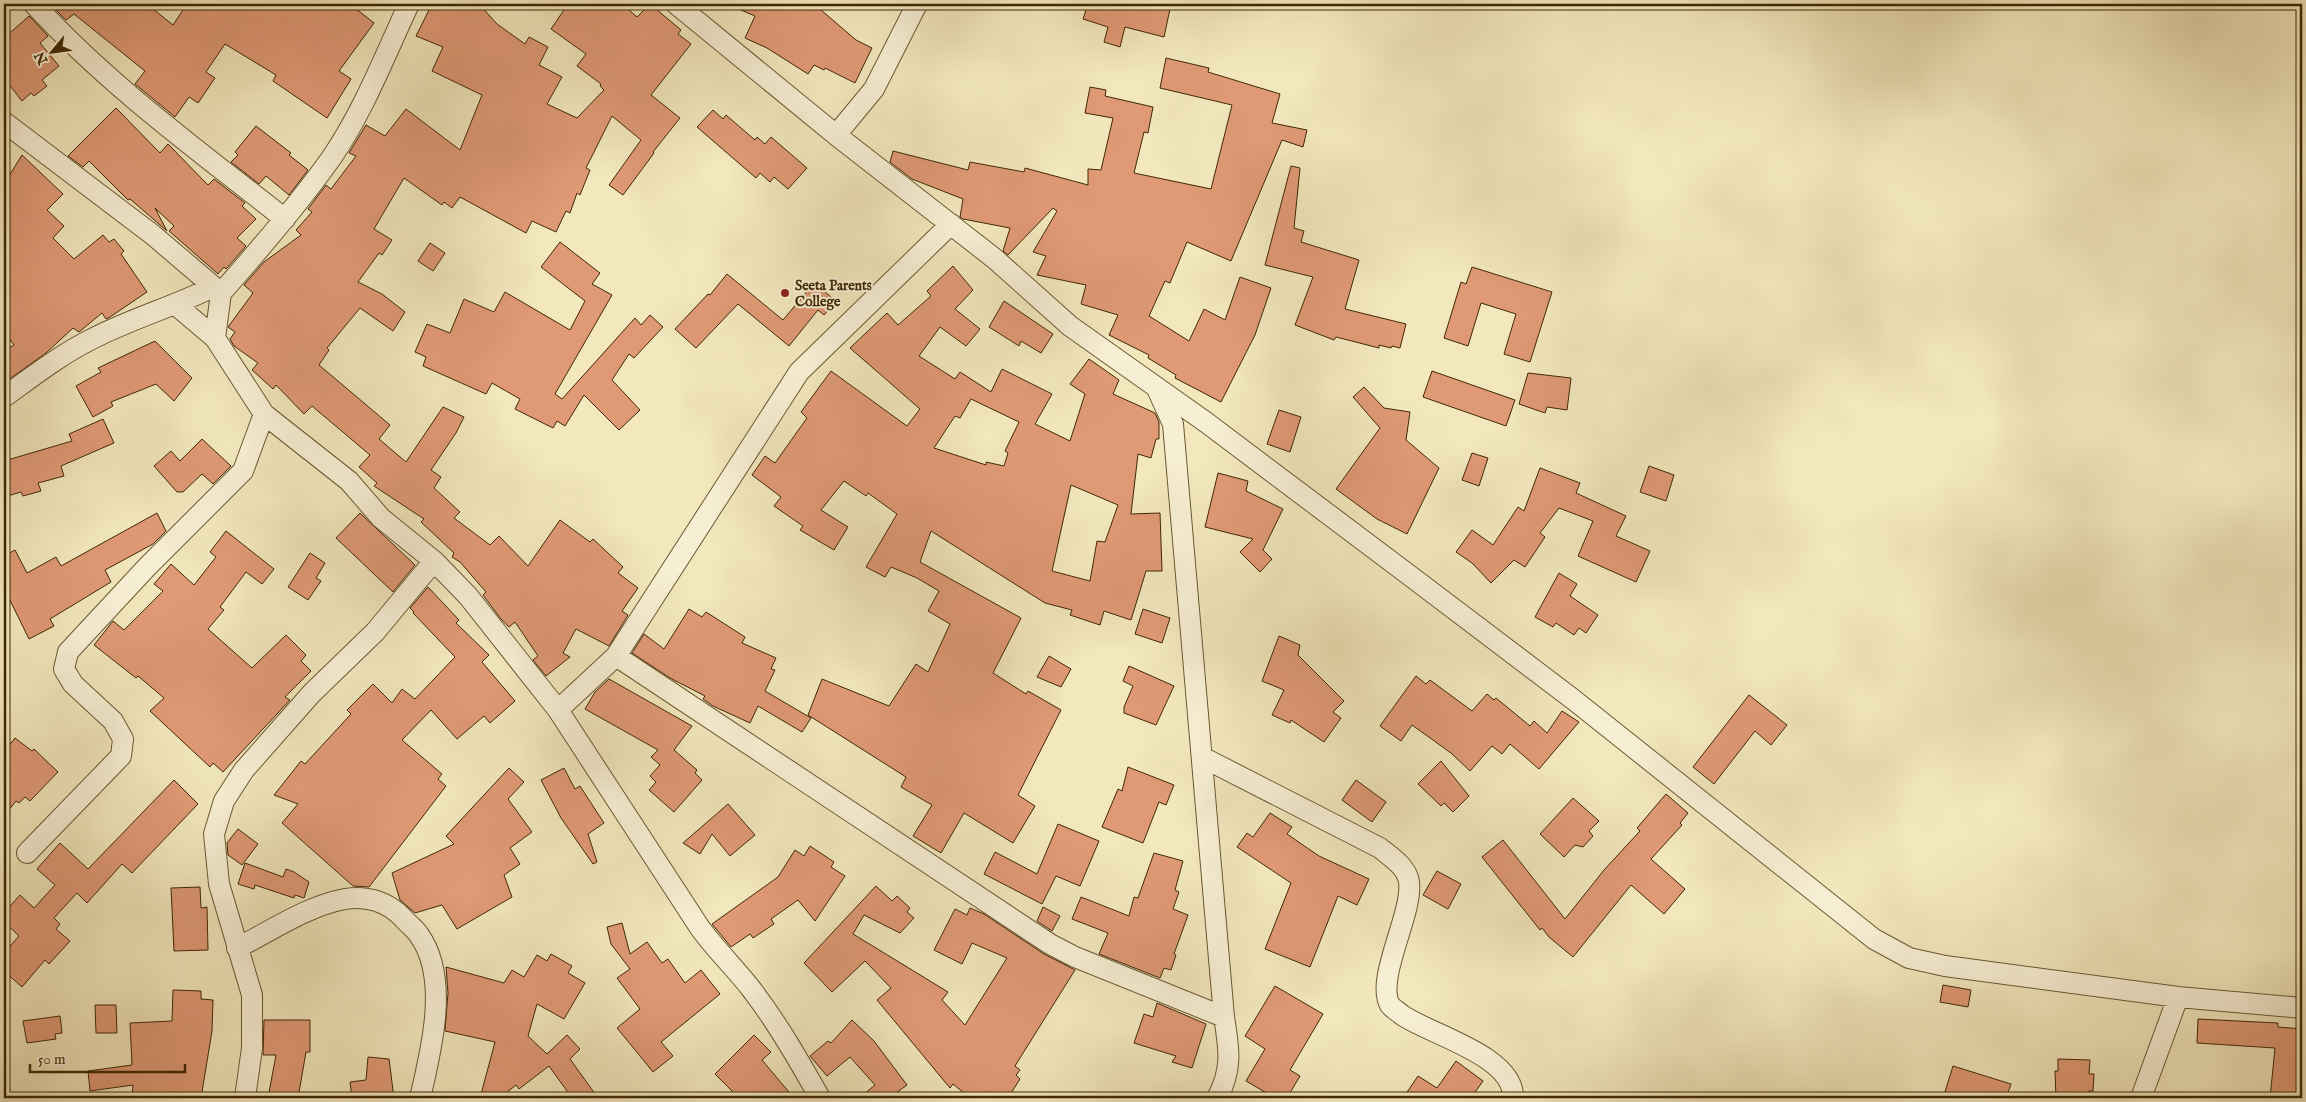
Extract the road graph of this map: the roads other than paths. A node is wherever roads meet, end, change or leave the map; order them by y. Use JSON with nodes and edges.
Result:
{"nodes":[{"id":1,"x":34,"y":4,"type":"edge"},
{"id":2,"x":409,"y":4,"type":"edge"},
{"id":3,"x":676,"y":4,"type":"edge"},
{"id":4,"x":916,"y":4,"type":"edge"},
{"id":5,"x":4,"y":122,"type":"edge"},
{"id":6,"x":836,"y":135,"type":"junction"},
{"id":7,"x":285,"y":220,"type":"junction"},
{"id":8,"x":951,"y":224,"type":"junction"},
{"id":9,"x":221,"y":293,"type":"junction"},
{"id":10,"x":176,"y":305,"type":"junction"},
{"id":11,"x":215,"y":338,"type":"junction"},
{"id":12,"x":1158,"y":390,"type":"junction"},
{"id":13,"x":4,"y":397,"type":"edge"},
{"id":14,"x":264,"y":414,"type":"junction"},
{"id":15,"x":434,"y":561,"type":"junction"},
{"id":16,"x":616,"y":656,"type":"junction"},
{"id":17,"x":558,"y":710,"type":"junction"},
{"id":18,"x":1202,"y":756,"type":"junction"},
{"id":19,"x":27,"y":853,"type":"dead end"},
{"id":20,"x":237,"y":948,"type":"junction"},
{"id":21,"x":2178,"y":997,"type":"junction"},
{"id":22,"x":2302,"y":1008,"type":"edge"},
{"id":23,"x":1224,"y":1017,"type":"junction"},
{"id":24,"x":245,"y":1098,"type":"edge"},
{"id":25,"x":420,"y":1098,"type":"edge"},
{"id":26,"x":820,"y":1098,"type":"edge"},
{"id":27,"x":1217,"y":1098,"type":"edge"},
{"id":28,"x":1513,"y":1098,"type":"edge"},
{"id":29,"x":2141,"y":1098,"type":"edge"}],
"edges":[{"from":1,"to":7,"type":"street"},
{"from":2,"to":7,"type":"street"},
{"from":3,"to":6,"type":"street"},
{"from":4,"to":6,"type":"street"},
{"from":5,"to":9,"type":"street"},
{"from":6,"to":8,"type":"street"},
{"from":7,"to":9,"type":"street"},
{"from":8,"to":12,"type":"street"},
{"from":8,"to":16,"type":"street"},
{"from":9,"to":10,"type":"street"},
{"from":9,"to":11,"type":"street"},
{"from":10,"to":11,"type":"street"},
{"from":10,"to":13,"type":"street"},
{"from":11,"to":14,"type":"street"},
{"from":12,"to":18,"type":"street"},
{"from":12,"to":21,"type":"street"},
{"from":14,"to":15,"type":"street"},
{"from":14,"to":19,"type":"street"},
{"from":15,"to":17,"type":"street"},
{"from":15,"to":20,"type":"street"},
{"from":16,"to":17,"type":"street"},
{"from":16,"to":23,"type":"street"},
{"from":17,"to":26,"type":"street"},
{"from":18,"to":23,"type":"street"},
{"from":18,"to":28,"type":"street"},
{"from":20,"to":24,"type":"street"},
{"from":20,"to":25,"type":"street"},
{"from":21,"to":22,"type":"street"},
{"from":21,"to":29,"type":"street"},
{"from":23,"to":27,"type":"street"}]}
